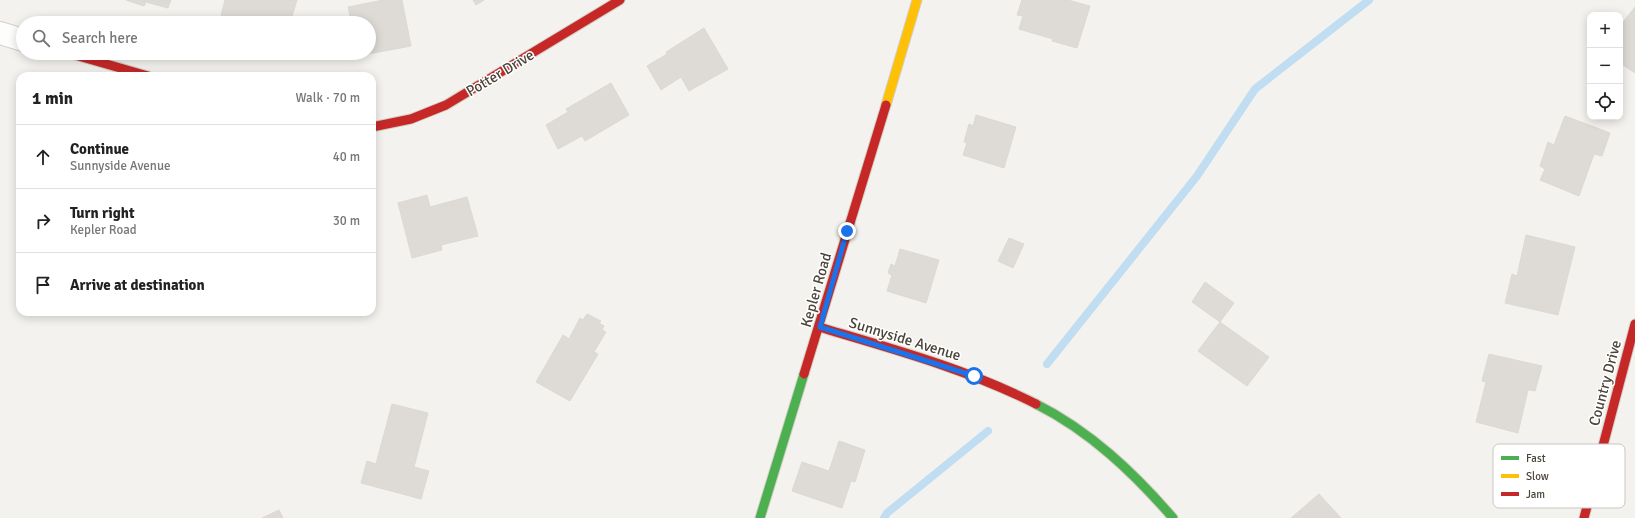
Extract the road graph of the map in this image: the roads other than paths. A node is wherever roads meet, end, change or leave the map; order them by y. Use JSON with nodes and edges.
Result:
{"nodes":[{"id":1,"x":620,"y":0,"type":"edge"},
{"id":2,"x":917,"y":0,"type":"edge"},
{"id":3,"x":0,"y":34,"type":"edge"},
{"id":4,"x":16,"y":38,"type":"edge"},
{"id":5,"x":92,"y":60,"type":"edge"},
{"id":6,"x":134,"y":72,"type":"edge"},
{"id":7,"x":376,"y":126,"type":"edge"},
{"id":8,"x":1635,"y":324,"type":"edge"},
{"id":9,"x":820,"y":327,"type":"junction"},
{"id":10,"x":1603,"y":444,"type":"edge"},
{"id":11,"x":1587,"y":508,"type":"edge"},
{"id":12,"x":760,"y":518,"type":"edge"},
{"id":13,"x":1173,"y":518,"type":"edge"},
{"id":14,"x":1584,"y":518,"type":"edge"}],
"edges":[{"from":1,"to":7,"type":"street","name":"Potter Drive"},
{"from":2,"to":9,"type":"street","name":"Kepler Road"},
{"from":3,"to":4,"type":"street"},
{"from":5,"to":6,"type":"street"},
{"from":8,"to":10,"type":"street","name":"Country Drive"},
{"from":9,"to":12,"type":"street","name":"Kepler Road"},
{"from":9,"to":13,"type":"street","name":"Sunnyside Avenue"},
{"from":11,"to":14,"type":"street","name":"Country Drive"}]}
